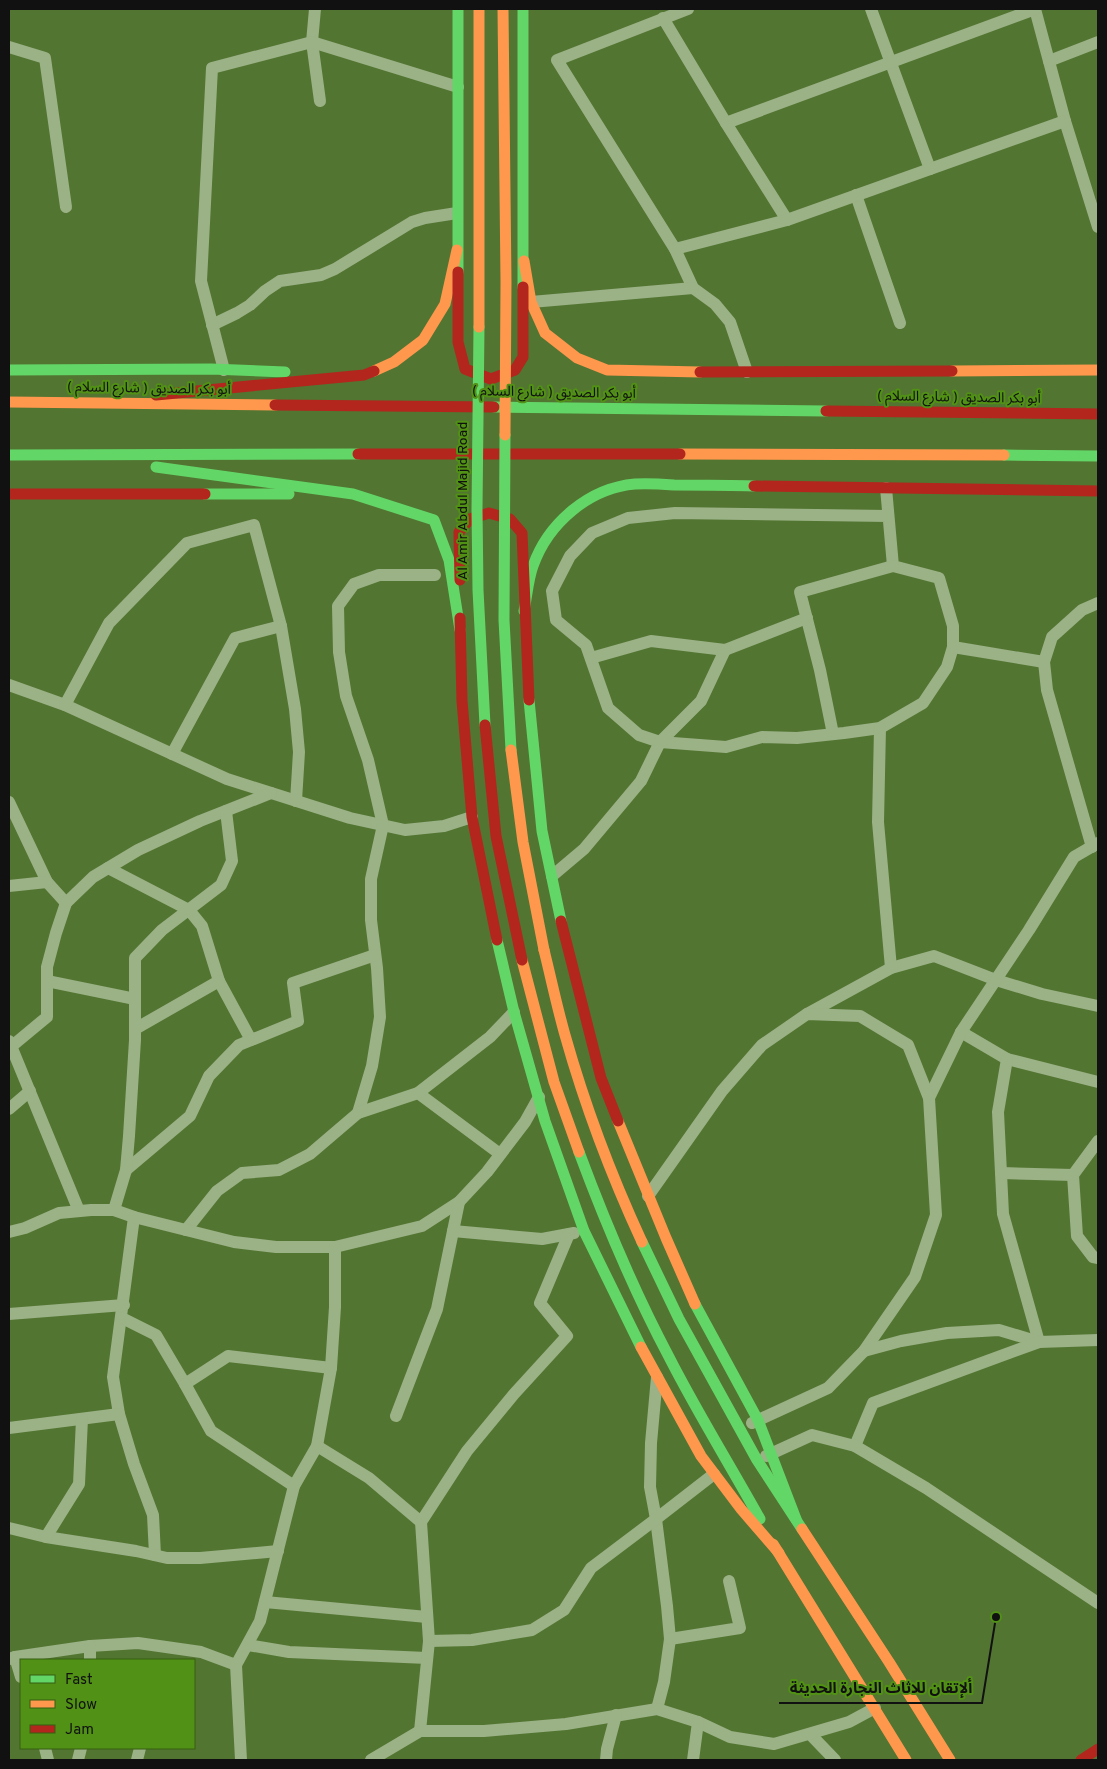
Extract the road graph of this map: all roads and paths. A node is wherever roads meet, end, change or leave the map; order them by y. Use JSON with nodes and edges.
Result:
{"nodes":[{"id":1,"x":315,"y":9,"type":"edge"},
{"id":2,"x":458,"y":9,"type":"edge"},
{"id":3,"x":479,"y":9,"type":"edge"},
{"id":4,"x":503,"y":9,"type":"edge"},
{"id":5,"x":523,"y":9,"type":"edge"},
{"id":6,"x":688,"y":9,"type":"edge"},
{"id":7,"x":871,"y":9,"type":"edge"},
{"id":8,"x":1035,"y":9,"type":"edge"},
{"id":9,"x":663,"y":18,"type":"junction"},
{"id":10,"x":312,"y":42,"type":"junction"},
{"id":11,"x":1098,"y":42,"type":"edge"},
{"id":12,"x":9,"y":47,"type":"edge"},
{"id":13,"x":1049,"y":61,"type":"junction"},
{"id":14,"x":892,"y":62,"type":"junction"},
{"id":15,"x":458,"y":87,"type":"junction"},
{"id":16,"x":320,"y":101,"type":"dead end"},
{"id":17,"x":1065,"y":121,"type":"junction"},
{"id":18,"x":726,"y":123,"type":"junction"},
{"id":19,"x":930,"y":169,"type":"junction"},
{"id":20,"x":856,"y":195,"type":"junction"},
{"id":21,"x":66,"y":207,"type":"dead end"},
{"id":22,"x":458,"y":213,"type":"junction"},
{"id":23,"x":787,"y":220,"type":"junction"},
{"id":24,"x":1097,"y":221,"type":"edge"},
{"id":25,"x":457,"y":250,"type":"junction"},
{"id":26,"x":675,"y":250,"type":"junction"},
{"id":27,"x":524,"y":260,"type":"junction"},
{"id":28,"x":693,"y":288,"type":"junction"},
{"id":29,"x":531,"y":302,"type":"junction"},
{"id":30,"x":900,"y":323,"type":"dead end"},
{"id":31,"x":212,"y":325,"type":"junction"},
{"id":32,"x":9,"y":370,"type":"edge"},
{"id":33,"x":224,"y":370,"type":"junction"},
{"id":34,"x":1098,"y":370,"type":"edge"},
{"id":35,"x":747,"y":372,"type":"junction"},
{"id":36,"x":364,"y":375,"type":"junction"},
{"id":37,"x":9,"y":402,"type":"edge"},
{"id":38,"x":69,"y":403,"type":"junction"},
{"id":39,"x":1098,"y":414,"type":"edge"},
{"id":40,"x":9,"y":455,"type":"edge"},
{"id":41,"x":68,"y":455,"type":"junction"},
{"id":42,"x":1098,"y":456,"type":"edge"},
{"id":43,"x":886,"y":488,"type":"junction"},
{"id":44,"x":1098,"y":491,"type":"edge"},
{"id":45,"x":9,"y":494,"type":"edge"},
{"id":46,"x":353,"y":494,"type":"junction"},
{"id":47,"x":888,"y":516,"type":"junction"},
{"id":48,"x":893,"y":566,"type":"junction"},
{"id":49,"x":435,"y":575,"type":"dead end"},
{"id":50,"x":1098,"y":603,"type":"edge"},
{"id":51,"x":524,"y":611,"type":"junction"},
{"id":52,"x":807,"y":618,"type":"junction"},
{"id":53,"x":280,"y":626,"type":"junction"},
{"id":54,"x":460,"y":630,"type":"junction"},
{"id":55,"x":953,"y":647,"type":"junction"},
{"id":56,"x":726,"y":650,"type":"junction"},
{"id":57,"x":591,"y":658,"type":"junction"},
{"id":58,"x":1044,"y":662,"type":"junction"},
{"id":59,"x":9,"y":685,"type":"edge"},
{"id":60,"x":65,"y":705,"type":"junction"},
{"id":61,"x":880,"y":728,"type":"junction"},
{"id":62,"x":833,"y":734,"type":"junction"},
{"id":63,"x":660,"y":742,"type":"junction"},
{"id":64,"x":172,"y":754,"type":"junction"},
{"id":65,"x":272,"y":793,"type":"junction"},
{"id":66,"x":296,"y":801,"type":"junction"},
{"id":67,"x":9,"y":802,"type":"edge"},
{"id":68,"x":226,"y":811,"type":"junction"},
{"id":69,"x":472,"y":817,"type":"junction"},
{"id":70,"x":383,"y":825,"type":"junction"},
{"id":71,"x":1095,"y":845,"type":"edge"},
{"id":72,"x":108,"y":868,"type":"junction"},
{"id":73,"x":552,"y":876,"type":"junction"},
{"id":74,"x":47,"y":882,"type":"junction"},
{"id":75,"x":9,"y":886,"type":"edge"},
{"id":76,"x":66,"y":903,"type":"junction"},
{"id":77,"x":189,"y":910,"type":"junction"},
{"id":78,"x":375,"y":954,"type":"junction"},
{"id":79,"x":891,"y":968,"type":"junction"},
{"id":80,"x":996,"y":980,"type":"junction"},
{"id":81,"x":47,"y":981,"type":"junction"},
{"id":82,"x":218,"y":981,"type":"junction"},
{"id":83,"x":135,"y":999,"type":"junction"},
{"id":84,"x":1098,"y":1006,"type":"edge"},
{"id":85,"x":514,"y":1012,"type":"junction"},
{"id":86,"x":807,"y":1014,"type":"junction"},
{"id":87,"x":135,"y":1029,"type":"junction"},
{"id":88,"x":961,"y":1032,"type":"junction"},
{"id":89,"x":251,"y":1040,"type":"junction"},
{"id":90,"x":10,"y":1043,"type":"edge"},
{"id":91,"x":1006,"y":1059,"type":"junction"},
{"id":92,"x":1098,"y":1082,"type":"edge"},
{"id":93,"x":30,"y":1091,"type":"junction"},
{"id":94,"x":418,"y":1092,"type":"junction"},
{"id":95,"x":539,"y":1097,"type":"junction"},
{"id":96,"x":929,"y":1098,"type":"junction"},
{"id":97,"x":9,"y":1109,"type":"edge"},
{"id":98,"x":358,"y":1113,"type":"junction"},
{"id":99,"x":1098,"y":1141,"type":"edge"},
{"id":100,"x":500,"y":1154,"type":"junction"},
{"id":101,"x":126,"y":1170,"type":"junction"},
{"id":102,"x":1001,"y":1173,"type":"junction"},
{"id":103,"x":1073,"y":1175,"type":"junction"},
{"id":104,"x":648,"y":1196,"type":"junction"},
{"id":105,"x":459,"y":1202,"type":"junction"},
{"id":106,"x":114,"y":1210,"type":"junction"},
{"id":107,"x":79,"y":1211,"type":"junction"},
{"id":108,"x":134,"y":1217,"type":"junction"},
{"id":109,"x":186,"y":1230,"type":"junction"},
{"id":110,"x":453,"y":1231,"type":"junction"},
{"id":111,"x":584,"y":1231,"type":"junction"},
{"id":112,"x":9,"y":1232,"type":"edge"},
{"id":113,"x":569,"y":1234,"type":"junction"},
{"id":114,"x":335,"y":1247,"type":"junction"},
{"id":115,"x":1098,"y":1258,"type":"edge"},
{"id":116,"x":124,"y":1305,"type":"junction"},
{"id":117,"x":9,"y":1314,"type":"edge"},
{"id":118,"x":122,"y":1318,"type":"junction"},
{"id":119,"x":1098,"y":1340,"type":"edge"},
{"id":120,"x":1039,"y":1342,"type":"junction"},
{"id":121,"x":864,"y":1351,"type":"junction"},
{"id":122,"x":331,"y":1368,"type":"junction"},
{"id":123,"x":657,"y":1377,"type":"junction"},
{"id":124,"x":185,"y":1384,"type":"junction"},
{"id":125,"x":119,"y":1414,"type":"junction"},
{"id":126,"x":396,"y":1416,"type":"dead end"},
{"id":127,"x":82,"y":1419,"type":"junction"},
{"id":128,"x":758,"y":1420,"type":"junction"},
{"id":129,"x":9,"y":1428,"type":"edge"},
{"id":130,"x":739,"y":1429,"type":"junction"},
{"id":131,"x":317,"y":1446,"type":"junction"},
{"id":132,"x":854,"y":1446,"type":"junction"},
{"id":133,"x":771,"y":1454,"type":"junction"},
{"id":134,"x":757,"y":1460,"type":"junction"},
{"id":135,"x":714,"y":1474,"type":"junction"},
{"id":136,"x":294,"y":1486,"type":"junction"},
{"id":137,"x":656,"y":1519,"type":"junction"},
{"id":138,"x":796,"y":1519,"type":"junction"},
{"id":139,"x":421,"y":1522,"type":"junction"},
{"id":140,"x":9,"y":1528,"type":"edge"},
{"id":141,"x":46,"y":1537,"type":"junction"},
{"id":142,"x":278,"y":1551,"type":"junction"},
{"id":143,"x":779,"y":1553,"type":"junction"},
{"id":144,"x":155,"y":1556,"type":"junction"},
{"id":145,"x":729,"y":1581,"type":"dead end"},
{"id":146,"x":265,"y":1602,"type":"junction"},
{"id":147,"x":1098,"y":1603,"type":"edge"},
{"id":148,"x":427,"y":1617,"type":"junction"},
{"id":149,"x":670,"y":1640,"type":"junction"},
{"id":150,"x":429,"y":1641,"type":"junction"},
{"id":151,"x":248,"y":1645,"type":"junction"},
{"id":152,"x":90,"y":1646,"type":"junction"},
{"id":153,"x":12,"y":1658,"type":"edge"},
{"id":154,"x":427,"y":1658,"type":"junction"},
{"id":155,"x":90,"y":1659,"type":"edge"},
{"id":156,"x":236,"y":1665,"type":"junction"},
{"id":157,"x":20,"y":1675,"type":"edge"},
{"id":158,"x":875,"y":1708,"type":"junction"},
{"id":159,"x":657,"y":1709,"type":"junction"},
{"id":160,"x":616,"y":1715,"type":"junction"},
{"id":161,"x":698,"y":1722,"type":"junction"},
{"id":162,"x":420,"y":1731,"type":"junction"},
{"id":163,"x":810,"y":1734,"type":"junction"},
{"id":164,"x":1098,"y":1749,"type":"edge"},
{"id":165,"x":241,"y":1760,"type":"edge"},
{"id":166,"x":371,"y":1760,"type":"edge"},
{"id":167,"x":606,"y":1760,"type":"edge"},
{"id":168,"x":693,"y":1760,"type":"edge"},
{"id":169,"x":835,"y":1760,"type":"edge"},
{"id":170,"x":906,"y":1760,"type":"edge"},
{"id":171,"x":950,"y":1760,"type":"edge"},
{"id":172,"x":1081,"y":1760,"type":"edge"}],
"edges":[{"from":1,"to":10,"type":"street"},
{"from":2,"to":15,"type":"main road"},
{"from":3,"to":143,"type":"main road","name":"Al Amir Abdul Majid Road","bridge":true},
{"from":4,"to":130,"type":"main road","bridge":true},
{"from":5,"to":27,"type":"main road"},
{"from":6,"to":9,"type":"street"},
{"from":7,"to":14,"type":"street"},
{"from":8,"to":13,"type":"street"},
{"from":8,"to":14,"type":"street"},
{"from":9,"to":18,"type":"street"},
{"from":9,"to":26,"type":"street"},
{"from":10,"to":15,"type":"street"},
{"from":10,"to":16,"type":"street"},
{"from":10,"to":31,"type":"street"},
{"from":11,"to":13,"type":"street"},
{"from":12,"to":21,"type":"street"},
{"from":13,"to":17,"type":"street"},
{"from":14,"to":18,"type":"street"},
{"from":14,"to":19,"type":"street"},
{"from":15,"to":22,"type":"main road"},
{"from":17,"to":19,"type":"street"},
{"from":17,"to":24,"type":"street"},
{"from":18,"to":23,"type":"street"},
{"from":19,"to":20,"type":"street"},
{"from":20,"to":23,"type":"street"},
{"from":20,"to":30,"type":"street"},
{"from":22,"to":25,"type":"main road"},
{"from":22,"to":31,"type":"street"},
{"from":23,"to":26,"type":"street"},
{"from":25,"to":27,"type":"main road"},
{"from":25,"to":36,"type":"main road"},
{"from":26,"to":28,"type":"street"},
{"from":27,"to":29,"type":"main road"},
{"from":28,"to":29,"type":"street"},
{"from":28,"to":35,"type":"street"},
{"from":29,"to":35,"type":"main road"},
{"from":31,"to":33,"type":"street"},
{"from":32,"to":33,"type":"main road"},
{"from":33,"to":36,"type":"main road"},
{"from":34,"to":35,"type":"main road"},
{"from":36,"to":38,"type":"main road"},
{"from":37,"to":38,"type":"main road","name":"( شارع السلام ) أبو بكر الصديق"},
{"from":38,"to":39,"type":"main road","name":"( شارع السلام ) أبو بكر الصديق"},
{"from":40,"to":41,"type":"main road"},
{"from":41,"to":42,"type":"main road"},
{"from":41,"to":46,"type":"main road"},
{"from":43,"to":44,"type":"main road"},
{"from":43,"to":47,"type":"street"},
{"from":43,"to":51,"type":"main road"},
{"from":45,"to":46,"type":"main road"},
{"from":46,"to":54,"type":"main road"},
{"from":47,"to":48,"type":"street"},
{"from":47,"to":57,"type":"street"},
{"from":48,"to":52,"type":"street"},
{"from":48,"to":55,"type":"street"},
{"from":49,"to":70,"type":"street"},
{"from":50,"to":58,"type":"street"},
{"from":51,"to":54,"type":"main road"},
{"from":51,"to":73,"type":"main road"},
{"from":52,"to":56,"type":"street"},
{"from":52,"to":62,"type":"street"},
{"from":53,"to":60,"type":"street"},
{"from":53,"to":64,"type":"street"},
{"from":53,"to":66,"type":"street"},
{"from":54,"to":69,"type":"main road"},
{"from":55,"to":58,"type":"street"},
{"from":55,"to":61,"type":"street"},
{"from":56,"to":57,"type":"street"},
{"from":56,"to":63,"type":"street"},
{"from":57,"to":63,"type":"street"},
{"from":58,"to":71,"type":"street"},
{"from":59,"to":60,"type":"street"},
{"from":60,"to":64,"type":"street"},
{"from":61,"to":62,"type":"street"},
{"from":61,"to":79,"type":"street"},
{"from":62,"to":63,"type":"street"},
{"from":63,"to":73,"type":"street"},
{"from":64,"to":65,"type":"street"},
{"from":65,"to":66,"type":"street"},
{"from":65,"to":68,"type":"street"},
{"from":66,"to":70,"type":"street"},
{"from":67,"to":74,"type":"street"},
{"from":68,"to":72,"type":"street"},
{"from":68,"to":77,"type":"street"},
{"from":69,"to":70,"type":"street"},
{"from":69,"to":85,"type":"main road"},
{"from":70,"to":78,"type":"street"},
{"from":71,"to":80,"type":"street"},
{"from":72,"to":76,"type":"street"},
{"from":72,"to":77,"type":"street"},
{"from":73,"to":104,"type":"main road"},
{"from":74,"to":75,"type":"street"},
{"from":74,"to":76,"type":"street"},
{"from":76,"to":81,"type":"street"},
{"from":77,"to":82,"type":"street"},
{"from":77,"to":83,"type":"street"},
{"from":78,"to":89,"type":"street"},
{"from":78,"to":98,"type":"street"},
{"from":79,"to":80,"type":"street"},
{"from":79,"to":86,"type":"street"},
{"from":80,"to":84,"type":"street"},
{"from":80,"to":88,"type":"street"},
{"from":81,"to":83,"type":"street"},
{"from":81,"to":90,"type":"street"},
{"from":82,"to":87,"type":"street"},
{"from":82,"to":89,"type":"street"},
{"from":83,"to":87,"type":"street"},
{"from":85,"to":94,"type":"street"},
{"from":85,"to":95,"type":"main road"},
{"from":86,"to":96,"type":"street"},
{"from":86,"to":104,"type":"street"},
{"from":87,"to":101,"type":"street"},
{"from":88,"to":91,"type":"street"},
{"from":88,"to":96,"type":"street"},
{"from":89,"to":101,"type":"street"},
{"from":90,"to":93,"type":"street"},
{"from":91,"to":92,"type":"street"},
{"from":91,"to":102,"type":"street"},
{"from":93,"to":97,"type":"street"},
{"from":93,"to":107,"type":"street"},
{"from":94,"to":98,"type":"street"},
{"from":94,"to":100,"type":"street"},
{"from":95,"to":100,"type":"street"},
{"from":95,"to":111,"type":"main road"},
{"from":96,"to":121,"type":"street"},
{"from":98,"to":109,"type":"street"},
{"from":99,"to":103,"type":"street"},
{"from":100,"to":105,"type":"street"},
{"from":101,"to":106,"type":"street"},
{"from":102,"to":103,"type":"street"},
{"from":102,"to":120,"type":"street"},
{"from":103,"to":115,"type":"street"},
{"from":104,"to":128,"type":"main road"},
{"from":105,"to":110,"type":"street"},
{"from":105,"to":114,"type":"street"},
{"from":106,"to":107,"type":"street"},
{"from":106,"to":108,"type":"street"},
{"from":107,"to":112,"type":"street"},
{"from":108,"to":109,"type":"street"},
{"from":108,"to":116,"type":"street"},
{"from":109,"to":114,"type":"street"},
{"from":110,"to":113,"type":"street"},
{"from":110,"to":126,"type":"street"},
{"from":111,"to":113,"type":"street"},
{"from":111,"to":123,"type":"main road"},
{"from":113,"to":139,"type":"street"},
{"from":114,"to":122,"type":"street"},
{"from":116,"to":117,"type":"street"},
{"from":116,"to":118,"type":"street"},
{"from":118,"to":124,"type":"street"},
{"from":118,"to":125,"type":"street"},
{"from":119,"to":120,"type":"street"},
{"from":120,"to":121,"type":"street"},
{"from":120,"to":132,"type":"street"},
{"from":121,"to":128,"type":"street"},
{"from":122,"to":124,"type":"street"},
{"from":122,"to":131,"type":"street"},
{"from":123,"to":135,"type":"main road"},
{"from":123,"to":137,"type":"street"},
{"from":124,"to":136,"type":"street"},
{"from":125,"to":127,"type":"street"},
{"from":125,"to":144,"type":"street"},
{"from":127,"to":129,"type":"street"},
{"from":127,"to":141,"type":"street"},
{"from":128,"to":130,"type":"street"},
{"from":128,"to":133,"type":"main road"},
{"from":130,"to":134,"type":"main road"},
{"from":131,"to":136,"type":"street"},
{"from":131,"to":139,"type":"street"},
{"from":132,"to":133,"type":"street"},
{"from":132,"to":147,"type":"street"},
{"from":133,"to":134,"type":"street"},
{"from":133,"to":138,"type":"main road"},
{"from":134,"to":138,"type":"main road"},
{"from":135,"to":137,"type":"street"},
{"from":135,"to":143,"type":"main road"},
{"from":136,"to":142,"type":"street"},
{"from":137,"to":149,"type":"street"},
{"from":137,"to":150,"type":"street"},
{"from":138,"to":171,"type":"main road"},
{"from":139,"to":148,"type":"street"},
{"from":140,"to":141,"type":"street"},
{"from":141,"to":144,"type":"street"},
{"from":142,"to":144,"type":"street"},
{"from":142,"to":146,"type":"street"},
{"from":143,"to":158,"type":"main road"},
{"from":145,"to":149,"type":"street"},
{"from":146,"to":148,"type":"street"},
{"from":146,"to":151,"type":"street"},
{"from":148,"to":150,"type":"street"},
{"from":149,"to":159,"type":"street"},
{"from":150,"to":154,"type":"street"},
{"from":151,"to":154,"type":"street"},
{"from":151,"to":156,"type":"street"},
{"from":152,"to":153,"type":"street"},
{"from":152,"to":155,"type":"street"},
{"from":152,"to":156,"type":"street"},
{"from":153,"to":157,"type":"street"},
{"from":154,"to":162,"type":"street"},
{"from":156,"to":165,"type":"street"},
{"from":158,"to":163,"type":"street"},
{"from":158,"to":170,"type":"main road"},
{"from":159,"to":160,"type":"street"},
{"from":159,"to":161,"type":"street"},
{"from":160,"to":162,"type":"street"},
{"from":160,"to":167,"type":"street"},
{"from":161,"to":163,"type":"street"},
{"from":161,"to":168,"type":"street"},
{"from":162,"to":166,"type":"street"},
{"from":163,"to":169,"type":"street"},
{"from":164,"to":172,"type":"main road"}]}
